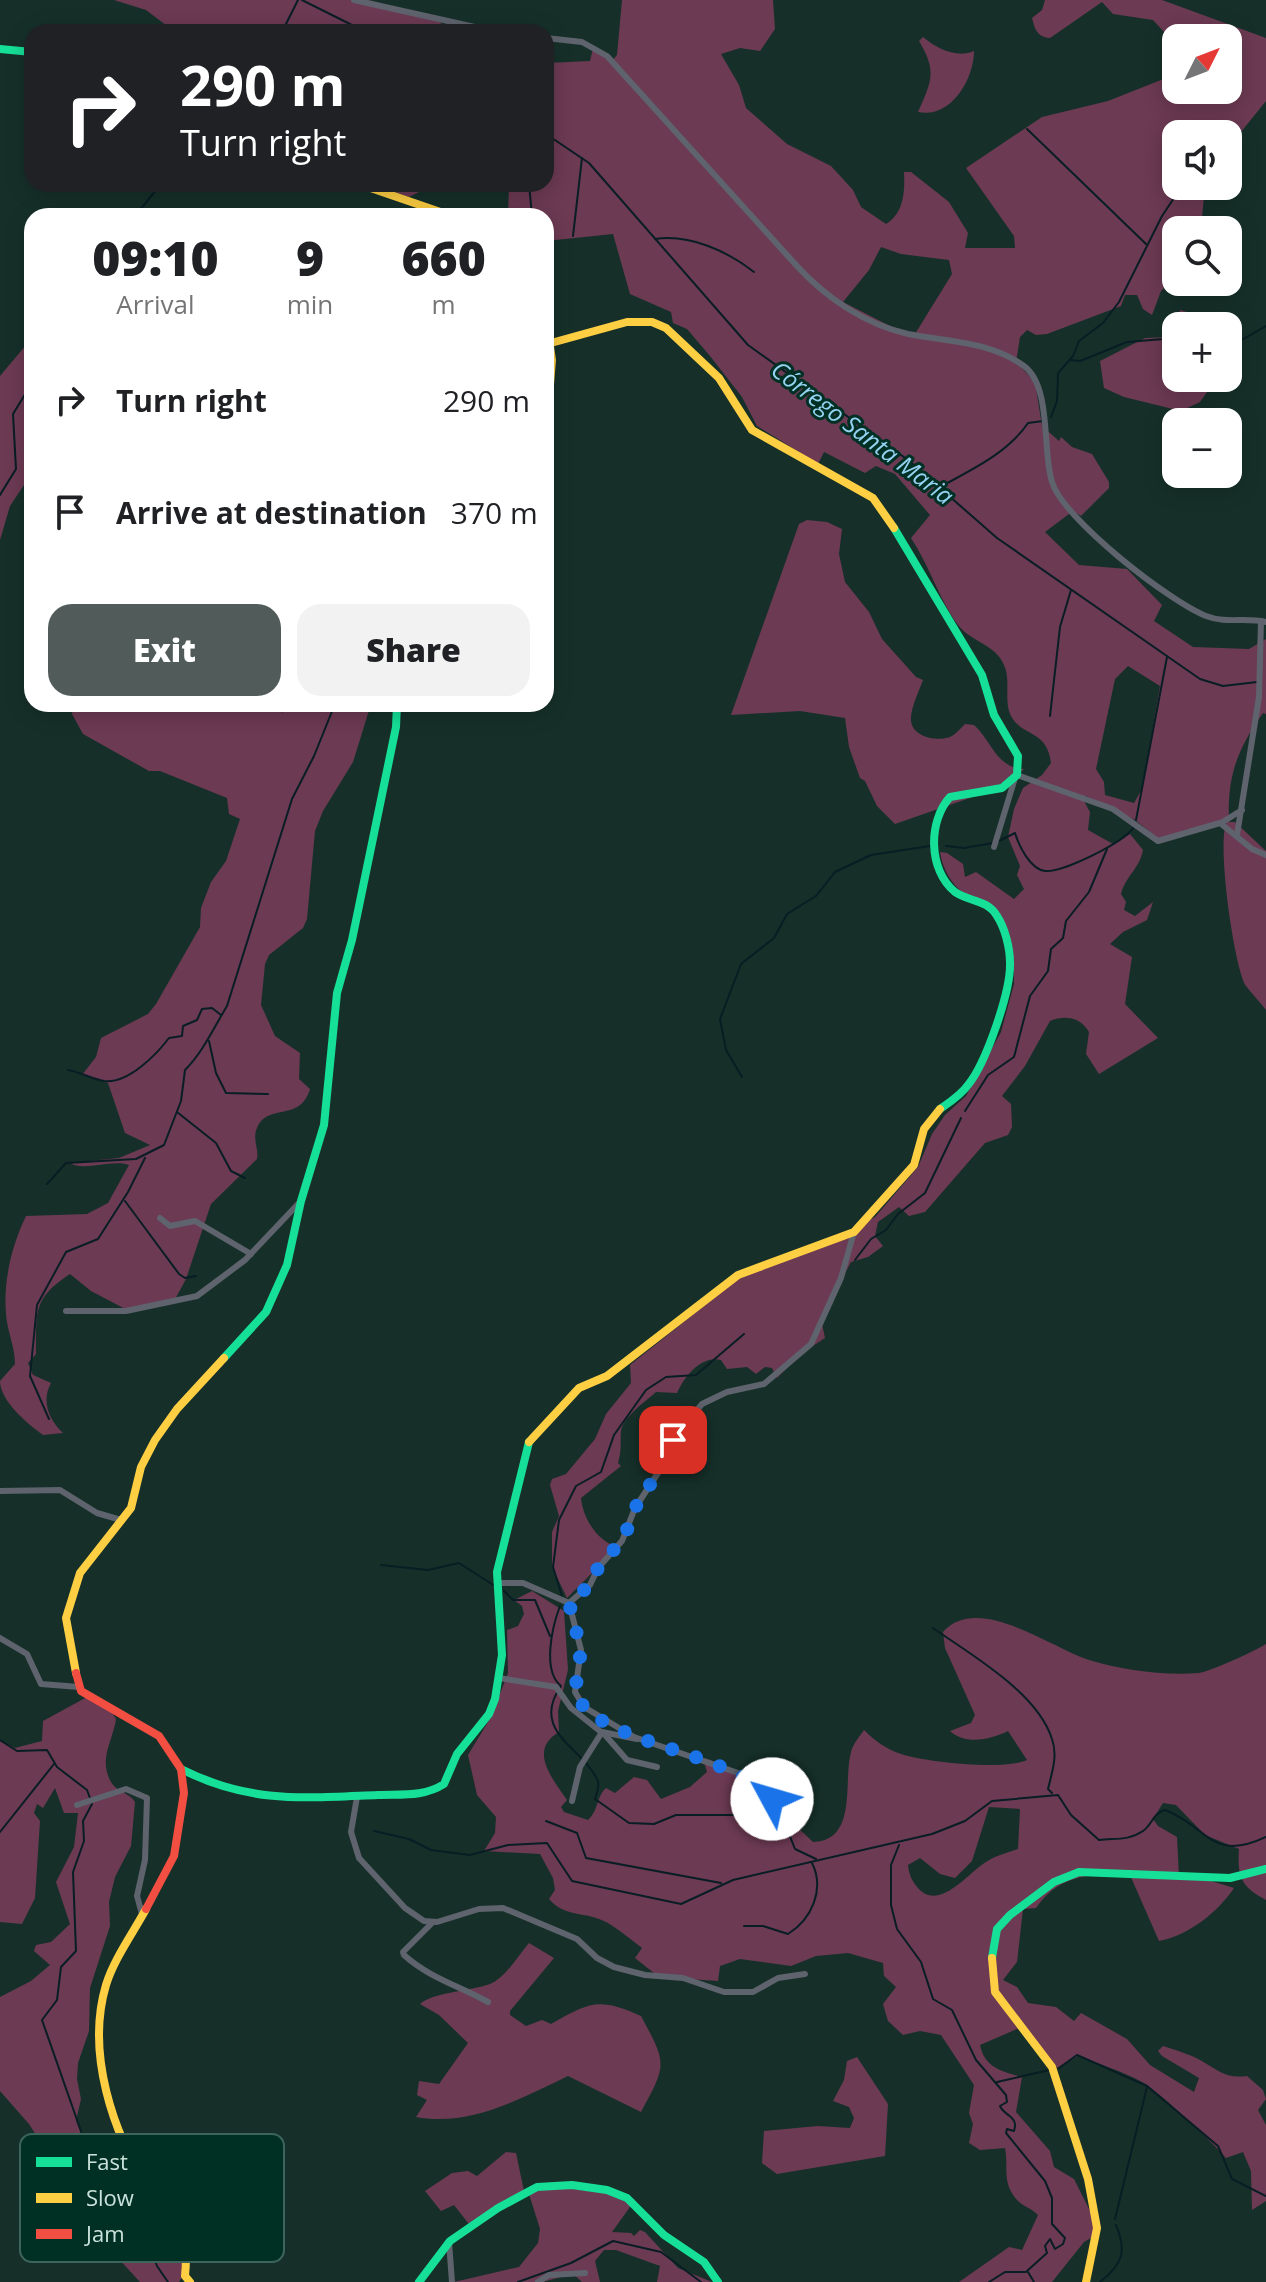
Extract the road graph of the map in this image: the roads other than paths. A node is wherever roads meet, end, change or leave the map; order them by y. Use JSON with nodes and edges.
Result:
{"nodes":[{"id":1,"x":354,"y":0,"type":"edge"},
{"id":2,"x":461,"y":24,"type":"edge"},
{"id":3,"x":554,"y":39,"type":"edge"},
{"id":4,"x":0,"y":49,"type":"edge"},
{"id":5,"x":24,"y":51,"type":"edge"},
{"id":6,"x":382,"y":192,"type":"edge"},
{"id":7,"x":429,"y":208,"type":"edge"},
{"id":8,"x":554,"y":342,"type":"edge"},
{"id":9,"x":1264,"y":622,"type":"edge"},
{"id":10,"x":397,"y":712,"type":"edge"},
{"id":11,"x":1016,"y":776,"type":"junction"},
{"id":12,"x":1242,"y":810,"type":"junction"},
{"id":13,"x":1220,"y":823,"type":"junction"},
{"id":14,"x":1237,"y":835,"type":"junction"},
{"id":15,"x":994,"y":847,"type":"dead end"},
{"id":16,"x":1266,"y":855,"type":"edge"},
{"id":17,"x":301,"y":1201,"type":"junction"},
{"id":18,"x":160,"y":1218,"type":"dead end"},
{"id":19,"x":854,"y":1232,"type":"junction"},
{"id":20,"x":251,"y":1254,"type":"junction"},
{"id":21,"x":66,"y":1311,"type":"dead end"},
{"id":22,"x":0,"y":1491,"type":"edge"},
{"id":23,"x":121,"y":1520,"type":"junction"},
{"id":24,"x":497,"y":1583,"type":"junction"},
{"id":25,"x":569,"y":1603,"type":"junction"},
{"id":26,"x":0,"y":1638,"type":"edge"},
{"id":27,"x":499,"y":1678,"type":"junction"},
{"id":28,"x":79,"y":1687,"type":"junction"},
{"id":29,"x":602,"y":1732,"type":"junction"},
{"id":30,"x":640,"y":1739,"type":"junction"},
{"id":31,"x":657,"y":1767,"type":"dead end"},
{"id":32,"x":181,"y":1769,"type":"junction"},
{"id":33,"x":357,"y":1797,"type":"junction"},
{"id":34,"x":772,"y":1799,"type":"dead end"},
{"id":35,"x":572,"y":1801,"type":"dead end"},
{"id":36,"x":77,"y":1805,"type":"dead end"},
{"id":37,"x":1266,"y":1869,"type":"edge"},
{"id":38,"x":142,"y":1914,"type":"junction"},
{"id":39,"x":432,"y":1923,"type":"junction"},
{"id":40,"x":805,"y":1974,"type":"dead end"},
{"id":41,"x":488,"y":2002,"type":"dead end"},
{"id":42,"x":122,"y":2134,"type":"edge"},
{"id":43,"x":449,"y":2242,"type":"junction"},
{"id":44,"x":585,"y":2273,"type":"dead end"},
{"id":45,"x":419,"y":2282,"type":"edge"},
{"id":46,"x":452,"y":2282,"type":"edge"},
{"id":47,"x":538,"y":2282,"type":"edge"},
{"id":48,"x":718,"y":2282,"type":"edge"},
{"id":49,"x":1086,"y":2282,"type":"edge"}],
"edges":[{"from":1,"to":2,"type":"street"},
{"from":3,"to":9,"type":"street"},
{"from":4,"to":5,"type":"street"},
{"from":6,"to":7,"type":"street"},
{"from":8,"to":11,"type":"street"},
{"from":9,"to":12,"type":"street"},
{"from":10,"to":17,"type":"street"},
{"from":11,"to":13,"type":"street"},
{"from":11,"to":15,"type":"street"},
{"from":11,"to":19,"type":"street"},
{"from":12,"to":13,"type":"street"},
{"from":12,"to":14,"type":"street"},
{"from":13,"to":14,"type":"street"},
{"from":14,"to":16,"type":"street"},
{"from":17,"to":20,"type":"street"},
{"from":17,"to":23,"type":"street"},
{"from":18,"to":20,"type":"street"},
{"from":19,"to":24,"type":"street"},
{"from":19,"to":25,"type":"street"},
{"from":20,"to":21,"type":"street"},
{"from":22,"to":23,"type":"street"},
{"from":23,"to":28,"type":"street"},
{"from":24,"to":25,"type":"street"},
{"from":24,"to":27,"type":"street"},
{"from":25,"to":30,"type":"street"},
{"from":26,"to":28,"type":"street"},
{"from":27,"to":29,"type":"street"},
{"from":27,"to":33,"type":"street"},
{"from":28,"to":32,"type":"street"},
{"from":29,"to":30,"type":"street"},
{"from":29,"to":31,"type":"street"},
{"from":29,"to":35,"type":"street"},
{"from":30,"to":34,"type":"street"},
{"from":32,"to":33,"type":"street"},
{"from":32,"to":38,"type":"street"},
{"from":33,"to":39,"type":"street"},
{"from":36,"to":38,"type":"street"},
{"from":37,"to":49,"type":"street"},
{"from":38,"to":42,"type":"street"},
{"from":39,"to":40,"type":"street"},
{"from":39,"to":41,"type":"street"},
{"from":43,"to":45,"type":"street"},
{"from":43,"to":46,"type":"street"},
{"from":43,"to":48,"type":"street"},
{"from":44,"to":47,"type":"street"}]}
